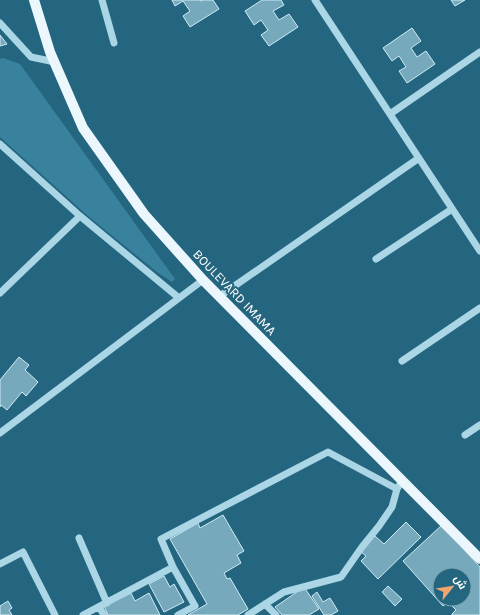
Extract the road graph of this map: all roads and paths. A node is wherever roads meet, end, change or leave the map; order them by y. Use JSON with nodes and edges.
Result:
{"nodes":[{"id":1,"x":34,"y":0,"type":"edge"},
{"id":2,"x":102,"y":0,"type":"edge"},
{"id":3,"x":315,"y":0,"type":"edge"},
{"id":4,"x":0,"y":23,"type":"edge"},
{"id":5,"x":114,"y":43,"type":"dead end"},
{"id":6,"x":480,"y":52,"type":"edge"},
{"id":7,"x":55,"y":62,"type":"junction"},
{"id":8,"x":390,"y":114,"type":"junction"},
{"id":9,"x":0,"y":144,"type":"edge"},
{"id":10,"x":419,"y":158,"type":"junction"},
{"id":11,"x":452,"y":209,"type":"junction"},
{"id":12,"x":80,"y":216,"type":"junction"},
{"id":13,"x":480,"y":251,"type":"edge"},
{"id":14,"x":376,"y":259,"type":"dead end"},
{"id":15,"x":204,"y":280,"type":"junction"},
{"id":16,"x":0,"y":293,"type":"edge"},
{"id":17,"x":220,"y":296,"type":"junction"},
{"id":18,"x":179,"y":298,"type":"junction"},
{"id":19,"x":480,"y":308,"type":"edge"},
{"id":20,"x":402,"y":361,"type":"dead end"},
{"id":21,"x":480,"y":425,"type":"edge"},
{"id":22,"x":0,"y":433,"type":"edge"},
{"id":23,"x":464,"y":435,"type":"dead end"},
{"id":24,"x":399,"y":485,"type":"junction"},
{"id":25,"x":79,"y":538,"type":"dead end"},
{"id":26,"x":480,"y":558,"type":"edge"},
{"id":27,"x":0,"y":564,"type":"edge"},
{"id":28,"x":173,"y":567,"type":"junction"},
{"id":29,"x":107,"y":603,"type":"junction"},
{"id":30,"x":265,"y":604,"type":"junction"},
{"id":31,"x":99,"y":607,"type":"junction"},
{"id":32,"x":55,"y":615,"type":"edge"},
{"id":33,"x":83,"y":615,"type":"edge"},
{"id":34,"x":104,"y":615,"type":"edge"},
{"id":35,"x":178,"y":615,"type":"edge"},
{"id":36,"x":248,"y":615,"type":"edge"},
{"id":37,"x":276,"y":615,"type":"edge"}],
"edges":[{"from":1,"to":7,"type":"main road","name":"BOULEVARD IMAMA"},
{"from":2,"to":5,"type":"street"},
{"from":3,"to":8,"type":"street"},
{"from":4,"to":7,"type":"street"},
{"from":6,"to":8,"type":"street"},
{"from":7,"to":15,"type":"main road","name":"BOULEVARD IMAMA"},
{"from":8,"to":10,"type":"street"},
{"from":9,"to":12,"type":"street"},
{"from":10,"to":11,"type":"street"},
{"from":10,"to":17,"type":"street"},
{"from":11,"to":13,"type":"street"},
{"from":11,"to":14,"type":"street"},
{"from":12,"to":16,"type":"street"},
{"from":12,"to":18,"type":"street"},
{"from":15,"to":17,"type":"main road","name":"BOULEVARD IMAMA"},
{"from":15,"to":18,"type":"street"},
{"from":17,"to":24,"type":"main road","name":"BOULEVARD IMAMA"},
{"from":18,"to":22,"type":"street"},
{"from":19,"to":20,"type":"street"},
{"from":21,"to":23,"type":"street"},
{"from":24,"to":26,"type":"main road","name":"BOULEVARD IMAMA"},
{"from":24,"to":28,"type":"street"},
{"from":24,"to":30,"type":"street"},
{"from":25,"to":29,"type":"street"},
{"from":27,"to":32,"type":"street"},
{"from":28,"to":29,"type":"street"},
{"from":28,"to":35,"type":"street"},
{"from":29,"to":31,"type":"street"},
{"from":30,"to":36,"type":"street"},
{"from":30,"to":37,"type":"street"},
{"from":31,"to":33,"type":"street"},
{"from":31,"to":34,"type":"street"}]}
